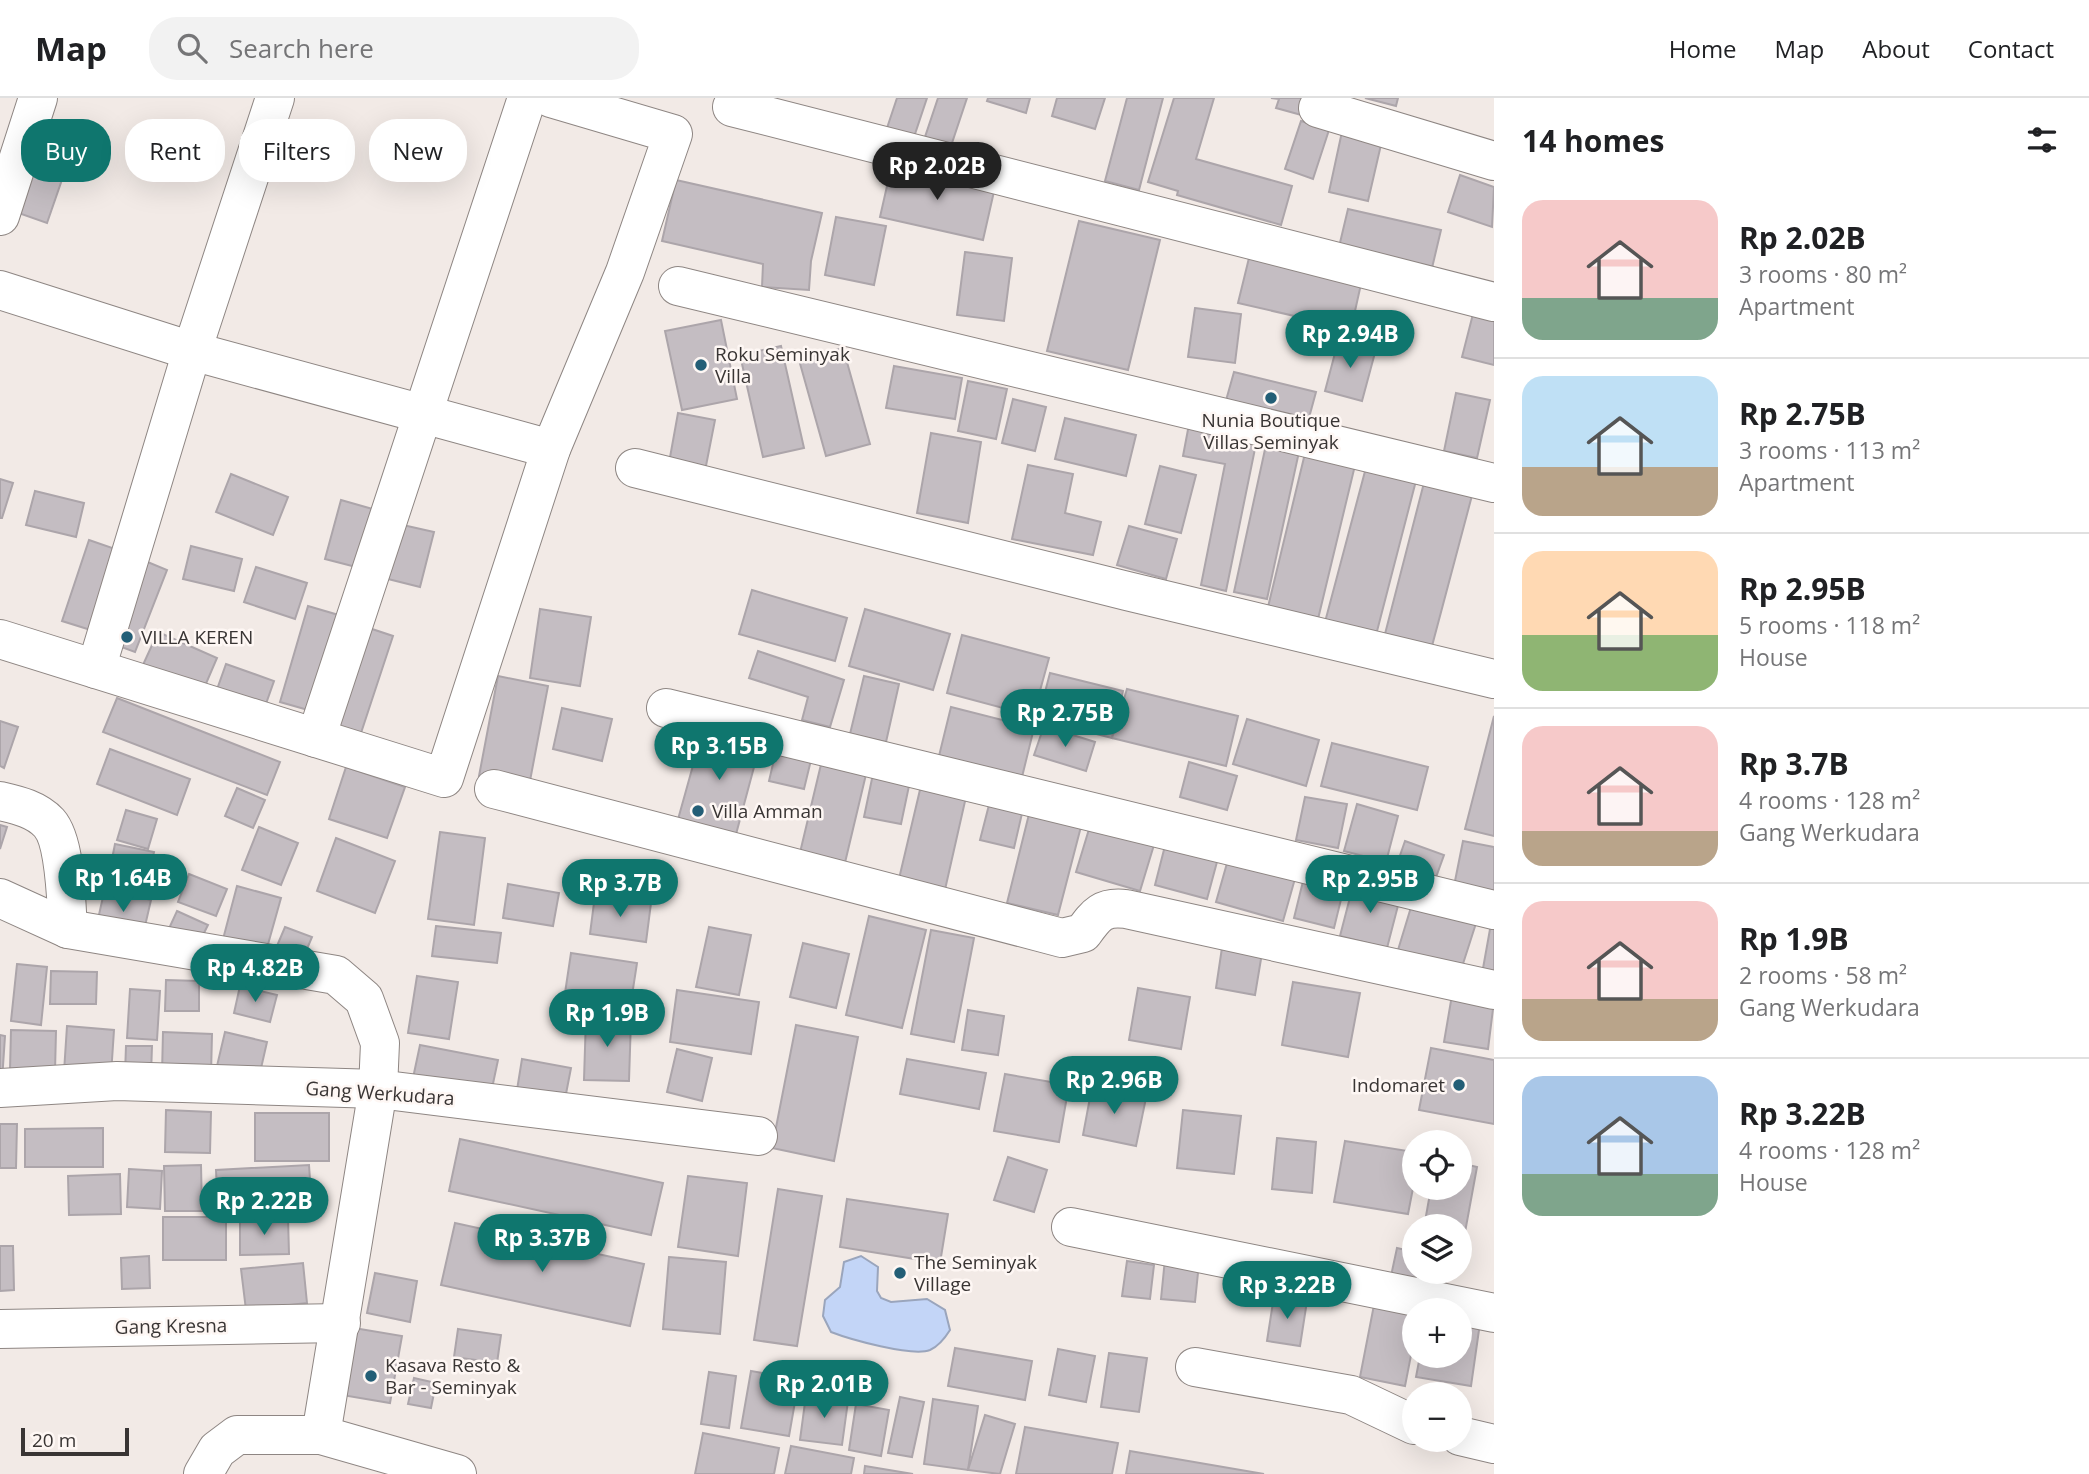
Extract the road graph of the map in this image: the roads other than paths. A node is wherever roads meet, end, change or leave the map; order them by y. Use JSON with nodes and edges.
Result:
{"nodes":[{"id":1,"x":38,"y":98,"type":"edge"},
{"id":2,"x":275,"y":98,"type":"edge"},
{"id":3,"x":527,"y":98,"type":"edge"},
{"id":4,"x":551,"y":98,"type":"edge"},
{"id":5,"x":732,"y":107,"type":"dead end"},
{"id":6,"x":1318,"y":108,"type":"dead end"},
{"id":7,"x":1494,"y":161,"type":"edge"},
{"id":8,"x":0,"y":216,"type":"edge"},
{"id":9,"x":678,"y":286,"type":"dead end"},
{"id":10,"x":0,"y":290,"type":"edge"},
{"id":11,"x":1494,"y":302,"type":"edge"},
{"id":12,"x":192,"y":351,"type":"junction"},
{"id":13,"x":420,"y":414,"type":"junction"},
{"id":14,"x":551,"y":449,"type":"junction"},
{"id":15,"x":635,"y":468,"type":"dead end"},
{"id":16,"x":1494,"y":483,"type":"edge"},
{"id":17,"x":0,"y":639,"type":"edge"},
{"id":18,"x":96,"y":669,"type":"junction"},
{"id":19,"x":1494,"y":678,"type":"edge"},
{"id":20,"x":666,"y":708,"type":"dead end"},
{"id":21,"x":316,"y":738,"type":"junction"},
{"id":22,"x":494,"y":789,"type":"dead end"},
{"id":23,"x":0,"y":801,"type":"edge"},
{"id":24,"x":0,"y":898,"type":"edge"},
{"id":25,"x":1494,"y":910,"type":"edge"},
{"id":26,"x":68,"y":929,"type":"junction"},
{"id":27,"x":1494,"y":990,"type":"edge"},
{"id":28,"x":0,"y":1088,"type":"edge"},
{"id":29,"x":378,"y":1089,"type":"junction"},
{"id":30,"x":758,"y":1136,"type":"dead end"},
{"id":31,"x":1072,"y":1227,"type":"dead end"},
{"id":32,"x":1494,"y":1313,"type":"edge"},
{"id":33,"x":341,"y":1323,"type":"junction"},
{"id":34,"x":0,"y":1329,"type":"edge"},
{"id":35,"x":1195,"y":1367,"type":"dead end"},
{"id":36,"x":1402,"y":1419,"type":"edge"},
{"id":37,"x":321,"y":1435,"type":"junction"},
{"id":38,"x":1472,"y":1439,"type":"edge"},
{"id":39,"x":1494,"y":1444,"type":"edge"},
{"id":40,"x":360,"y":1461,"type":"edge"},
{"id":41,"x":203,"y":1474,"type":"edge"},
{"id":42,"x":457,"y":1474,"type":"edge"}],
"edges":[{"from":1,"to":8,"type":"street"},
{"from":2,"to":12,"type":"street"},
{"from":3,"to":13,"type":"street"},
{"from":4,"to":14,"type":"street"},
{"from":5,"to":11,"type":"street"},
{"from":6,"to":7,"type":"street"},
{"from":9,"to":16,"type":"street"},
{"from":10,"to":12,"type":"street"},
{"from":12,"to":13,"type":"street"},
{"from":12,"to":18,"type":"street"},
{"from":13,"to":14,"type":"street"},
{"from":13,"to":21,"type":"street"},
{"from":14,"to":21,"type":"street"},
{"from":15,"to":19,"type":"street"},
{"from":17,"to":18,"type":"street"},
{"from":18,"to":21,"type":"street"},
{"from":20,"to":25,"type":"street"},
{"from":22,"to":27,"type":"street"},
{"from":23,"to":26,"type":"street"},
{"from":24,"to":26,"type":"street"},
{"from":26,"to":29,"type":"street"},
{"from":28,"to":29,"type":"street","name":"Gang Werkudara"},
{"from":29,"to":30,"type":"street","name":"Gang Werkudara"},
{"from":29,"to":33,"type":"street"},
{"from":31,"to":32,"type":"street"},
{"from":33,"to":34,"type":"street","name":"Gang Kresna"},
{"from":33,"to":37,"type":"street"},
{"from":35,"to":36,"type":"street"},
{"from":37,"to":40,"type":"street"},
{"from":37,"to":41,"type":"street"},
{"from":38,"to":39,"type":"street"},
{"from":40,"to":42,"type":"street"}]}
